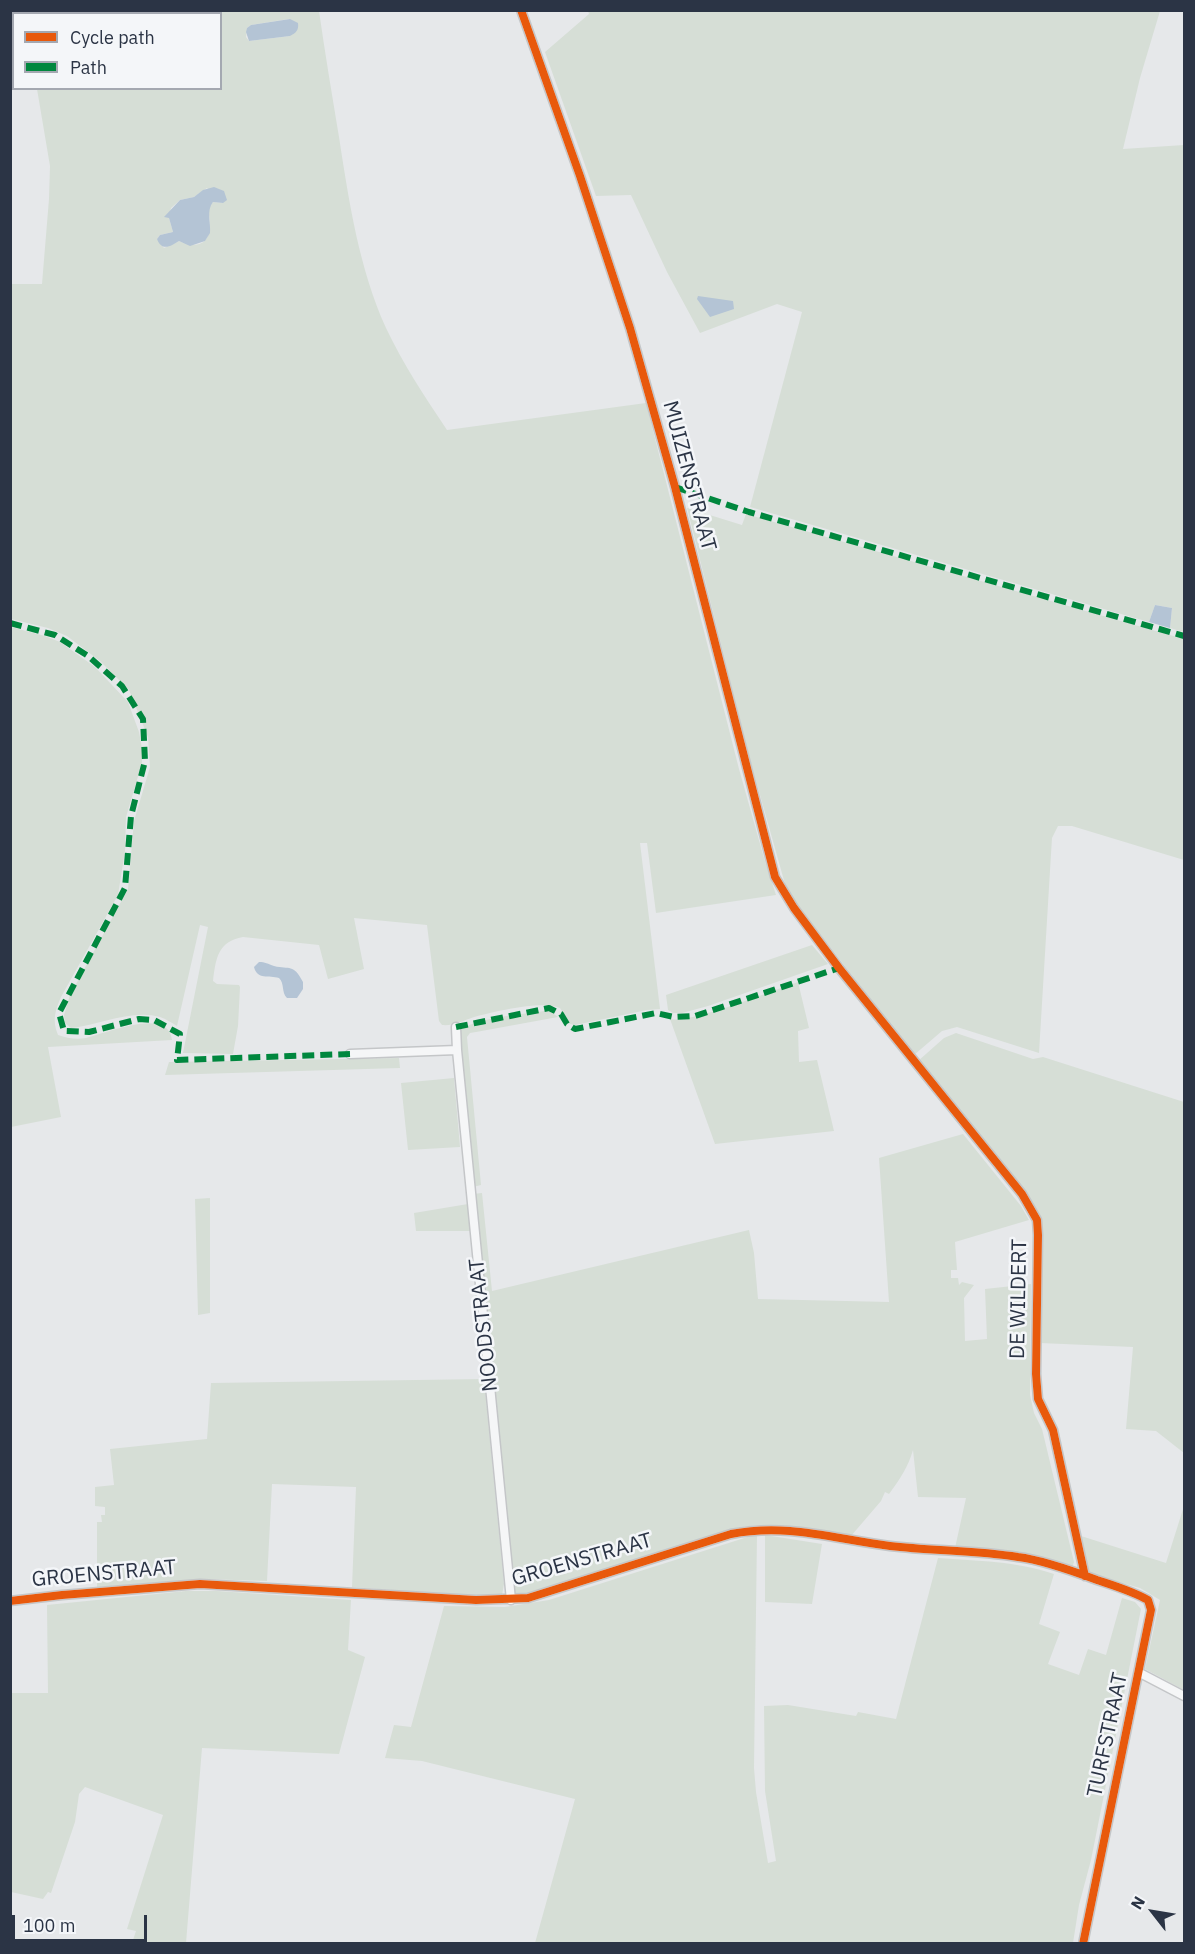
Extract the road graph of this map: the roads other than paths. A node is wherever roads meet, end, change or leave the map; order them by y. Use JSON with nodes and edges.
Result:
{"nodes":[{"id":1,"x":521,"y":10,"type":"edge"},
{"id":2,"x":823,"y":946,"type":"joint"},
{"id":3,"x":456,"y":1027,"type":"dead end"},
{"id":4,"x":457,"y":1050,"type":"junction"},
{"id":5,"x":350,"y":1054,"type":"dead end"},
{"id":6,"x":1086,"y":1576,"type":"junction"},
{"id":7,"x":511,"y":1600,"type":"junction"},
{"id":8,"x":10,"y":1601,"type":"edge"},
{"id":9,"x":1140,"y":1673,"type":"junction"},
{"id":10,"x":1185,"y":1696,"type":"edge"},
{"id":11,"x":1083,"y":1944,"type":"edge"}],
"edges":[{"from":1,"to":2,"type":"street","name":"MUIZENSTRAAT"},
{"from":2,"to":6,"type":"street","name":"DE WILDERT"},
{"from":3,"to":4,"type":"street","name":"NOODSTRAAT"},
{"from":4,"to":5,"type":"street"},
{"from":4,"to":7,"type":"street","name":"NOODSTRAAT"},
{"from":6,"to":7,"type":"street","name":"GROENSTRAAT"},
{"from":6,"to":9,"type":"street","name":"TURFSTRAAT"},
{"from":7,"to":8,"type":"street","name":"GROENSTRAAT"},
{"from":9,"to":10,"type":"street"},
{"from":9,"to":11,"type":"street","name":"TURFSTRAAT"}]}
